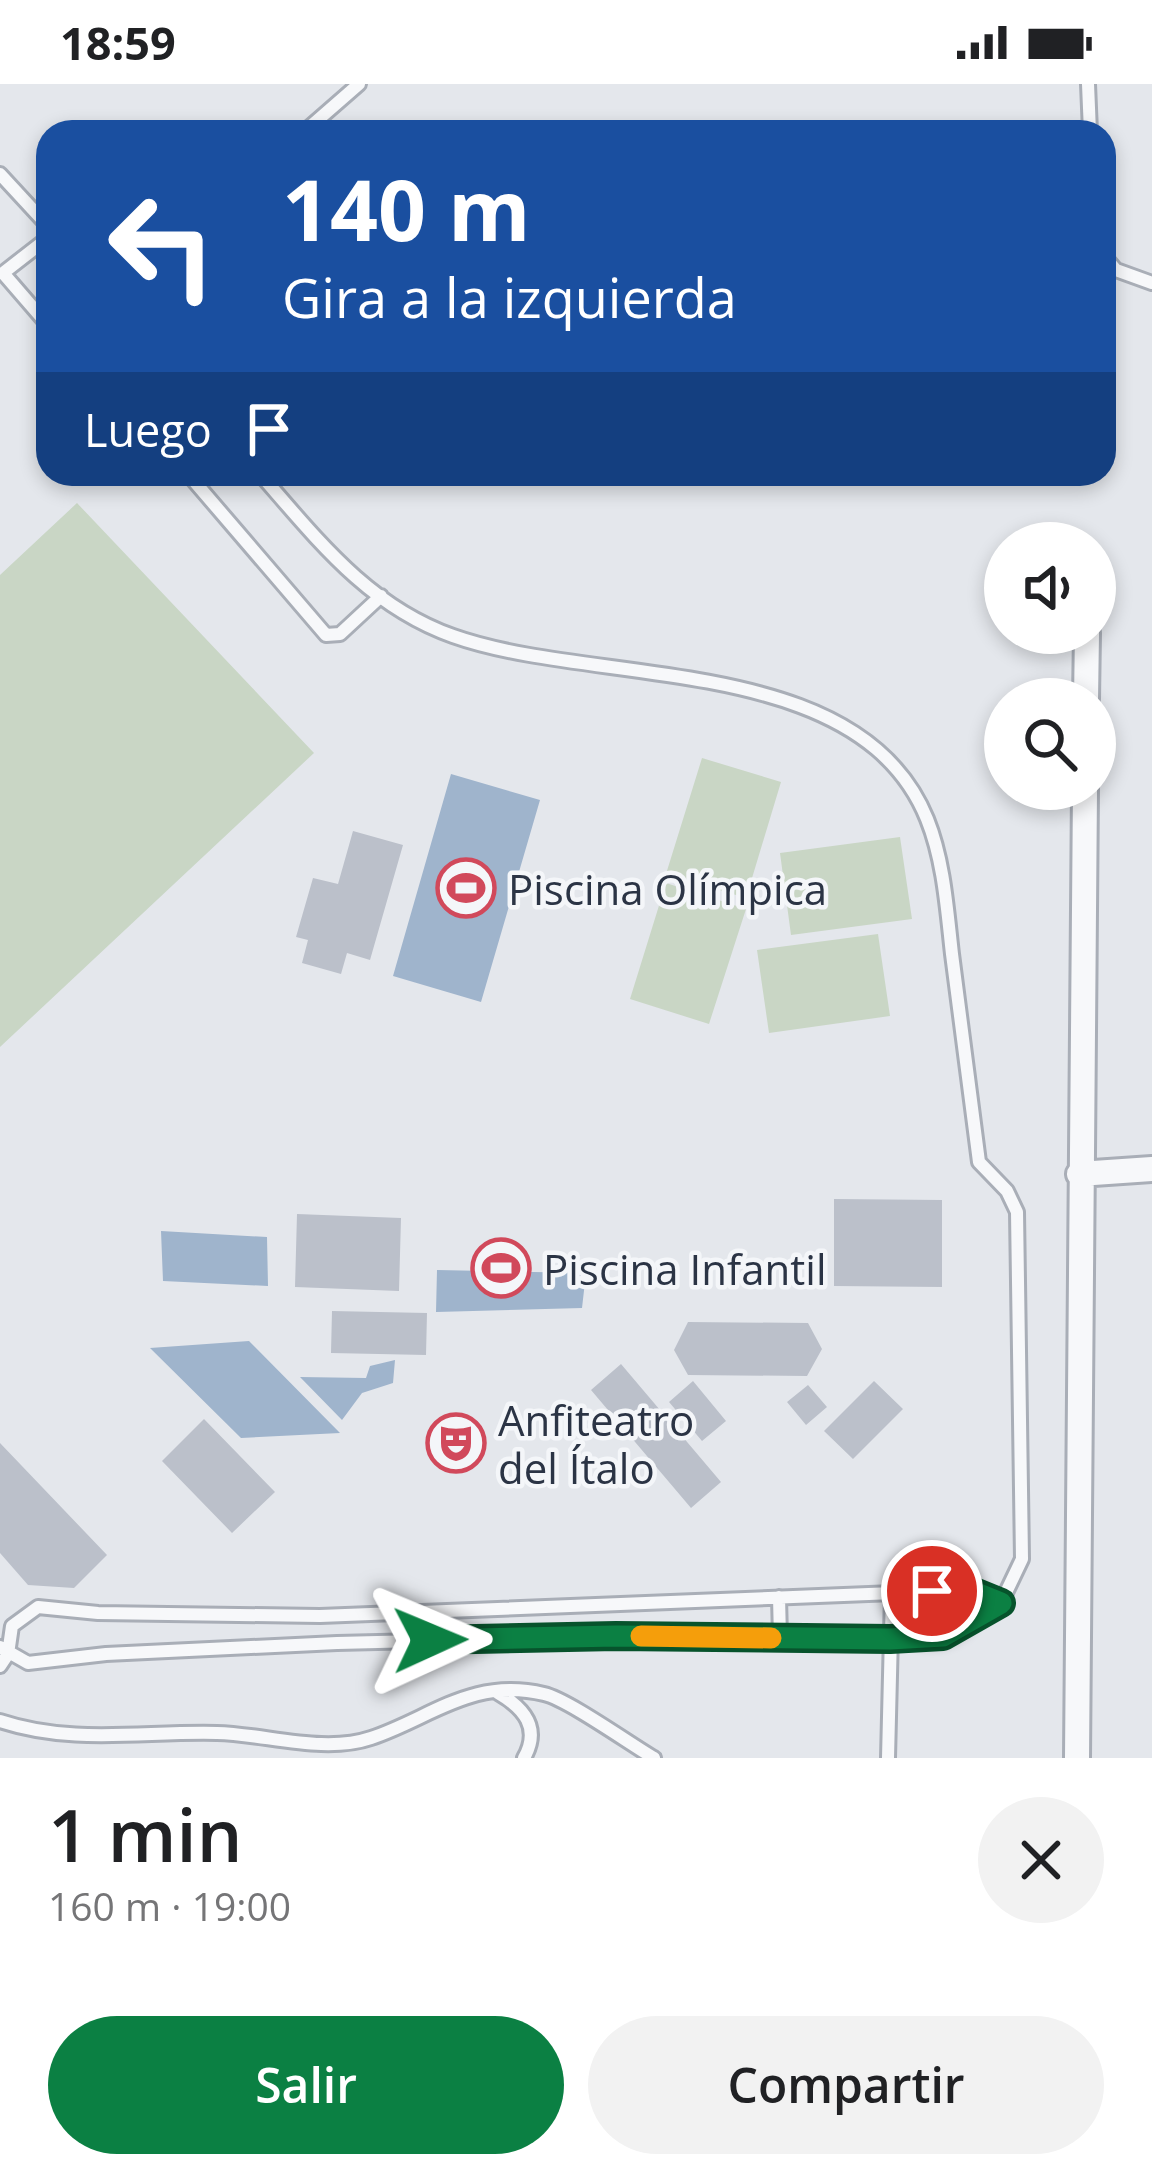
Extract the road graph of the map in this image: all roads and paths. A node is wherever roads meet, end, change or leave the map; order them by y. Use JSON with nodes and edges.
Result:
{"nodes":[{"id":1,"x":359,"y":84,"type":"edge"},
{"id":2,"x":1088,"y":84,"type":"edge"},
{"id":3,"x":318,"y":120,"type":"edge"},
{"id":4,"x":1090,"y":120,"type":"edge"},
{"id":5,"x":0,"y":174,"type":"edge"},
{"id":6,"x":36,"y":213,"type":"edge"},
{"id":7,"x":36,"y":247,"type":"edge"},
{"id":8,"x":1116,"y":270,"type":"edge"},
{"id":9,"x":1152,"y":283,"type":"edge"},
{"id":10,"x":36,"y":311,"type":"edge"},
{"id":11,"x":198,"y":486,"type":"edge"},
{"id":12,"x":271,"y":486,"type":"edge"},
{"id":13,"x":381,"y":596,"type":"junction"},
{"id":14,"x":1085,"y":810,"type":"edge"},
{"id":15,"x":1152,"y":1169,"type":"edge"},
{"id":16,"x":1079,"y":1174,"type":"junction"},
{"id":17,"x":892,"y":1593,"type":"junction"},
{"id":18,"x":779,"y":1597,"type":"junction"},
{"id":19,"x":1001,"y":1603,"type":"junction"},
{"id":20,"x":780,"y":1638,"type":"junction"},
{"id":21,"x":890,"y":1639,"type":"junction"},
{"id":22,"x":3,"y":1656,"type":"edge"},
{"id":23,"x":497,"y":1692,"type":"junction"},
{"id":24,"x":0,"y":1721,"type":"edge"},
{"id":25,"x":524,"y":1758,"type":"edge"},
{"id":26,"x":654,"y":1758,"type":"edge"},
{"id":27,"x":888,"y":1758,"type":"edge"},
{"id":28,"x":1077,"y":1758,"type":"edge"}],
"edges":[{"from":1,"to":3,"type":"lane"},
{"from":2,"to":4,"type":"lane"},
{"from":5,"to":6,"type":"lane"},
{"from":7,"to":10,"type":"lane"},
{"from":8,"to":9,"type":"lane"},
{"from":11,"to":13,"type":"lane"},
{"from":12,"to":13,"type":"lane"},
{"from":13,"to":19,"type":"lane"},
{"from":14,"to":16,"type":"street"},
{"from":15,"to":16,"type":"street"},
{"from":16,"to":28,"type":"street"},
{"from":17,"to":18,"type":"lane"},
{"from":17,"to":19,"type":"lane"},
{"from":17,"to":21,"type":"lane"},
{"from":18,"to":20,"type":"lane"},
{"from":18,"to":22,"type":"lane"},
{"from":19,"to":21,"type":"lane"},
{"from":20,"to":21,"type":"lane"},
{"from":20,"to":22,"type":"lane"},
{"from":21,"to":27,"type":"lane"},
{"from":23,"to":24,"type":"lane"},
{"from":23,"to":25,"type":"lane"},
{"from":23,"to":26,"type":"lane"}]}
